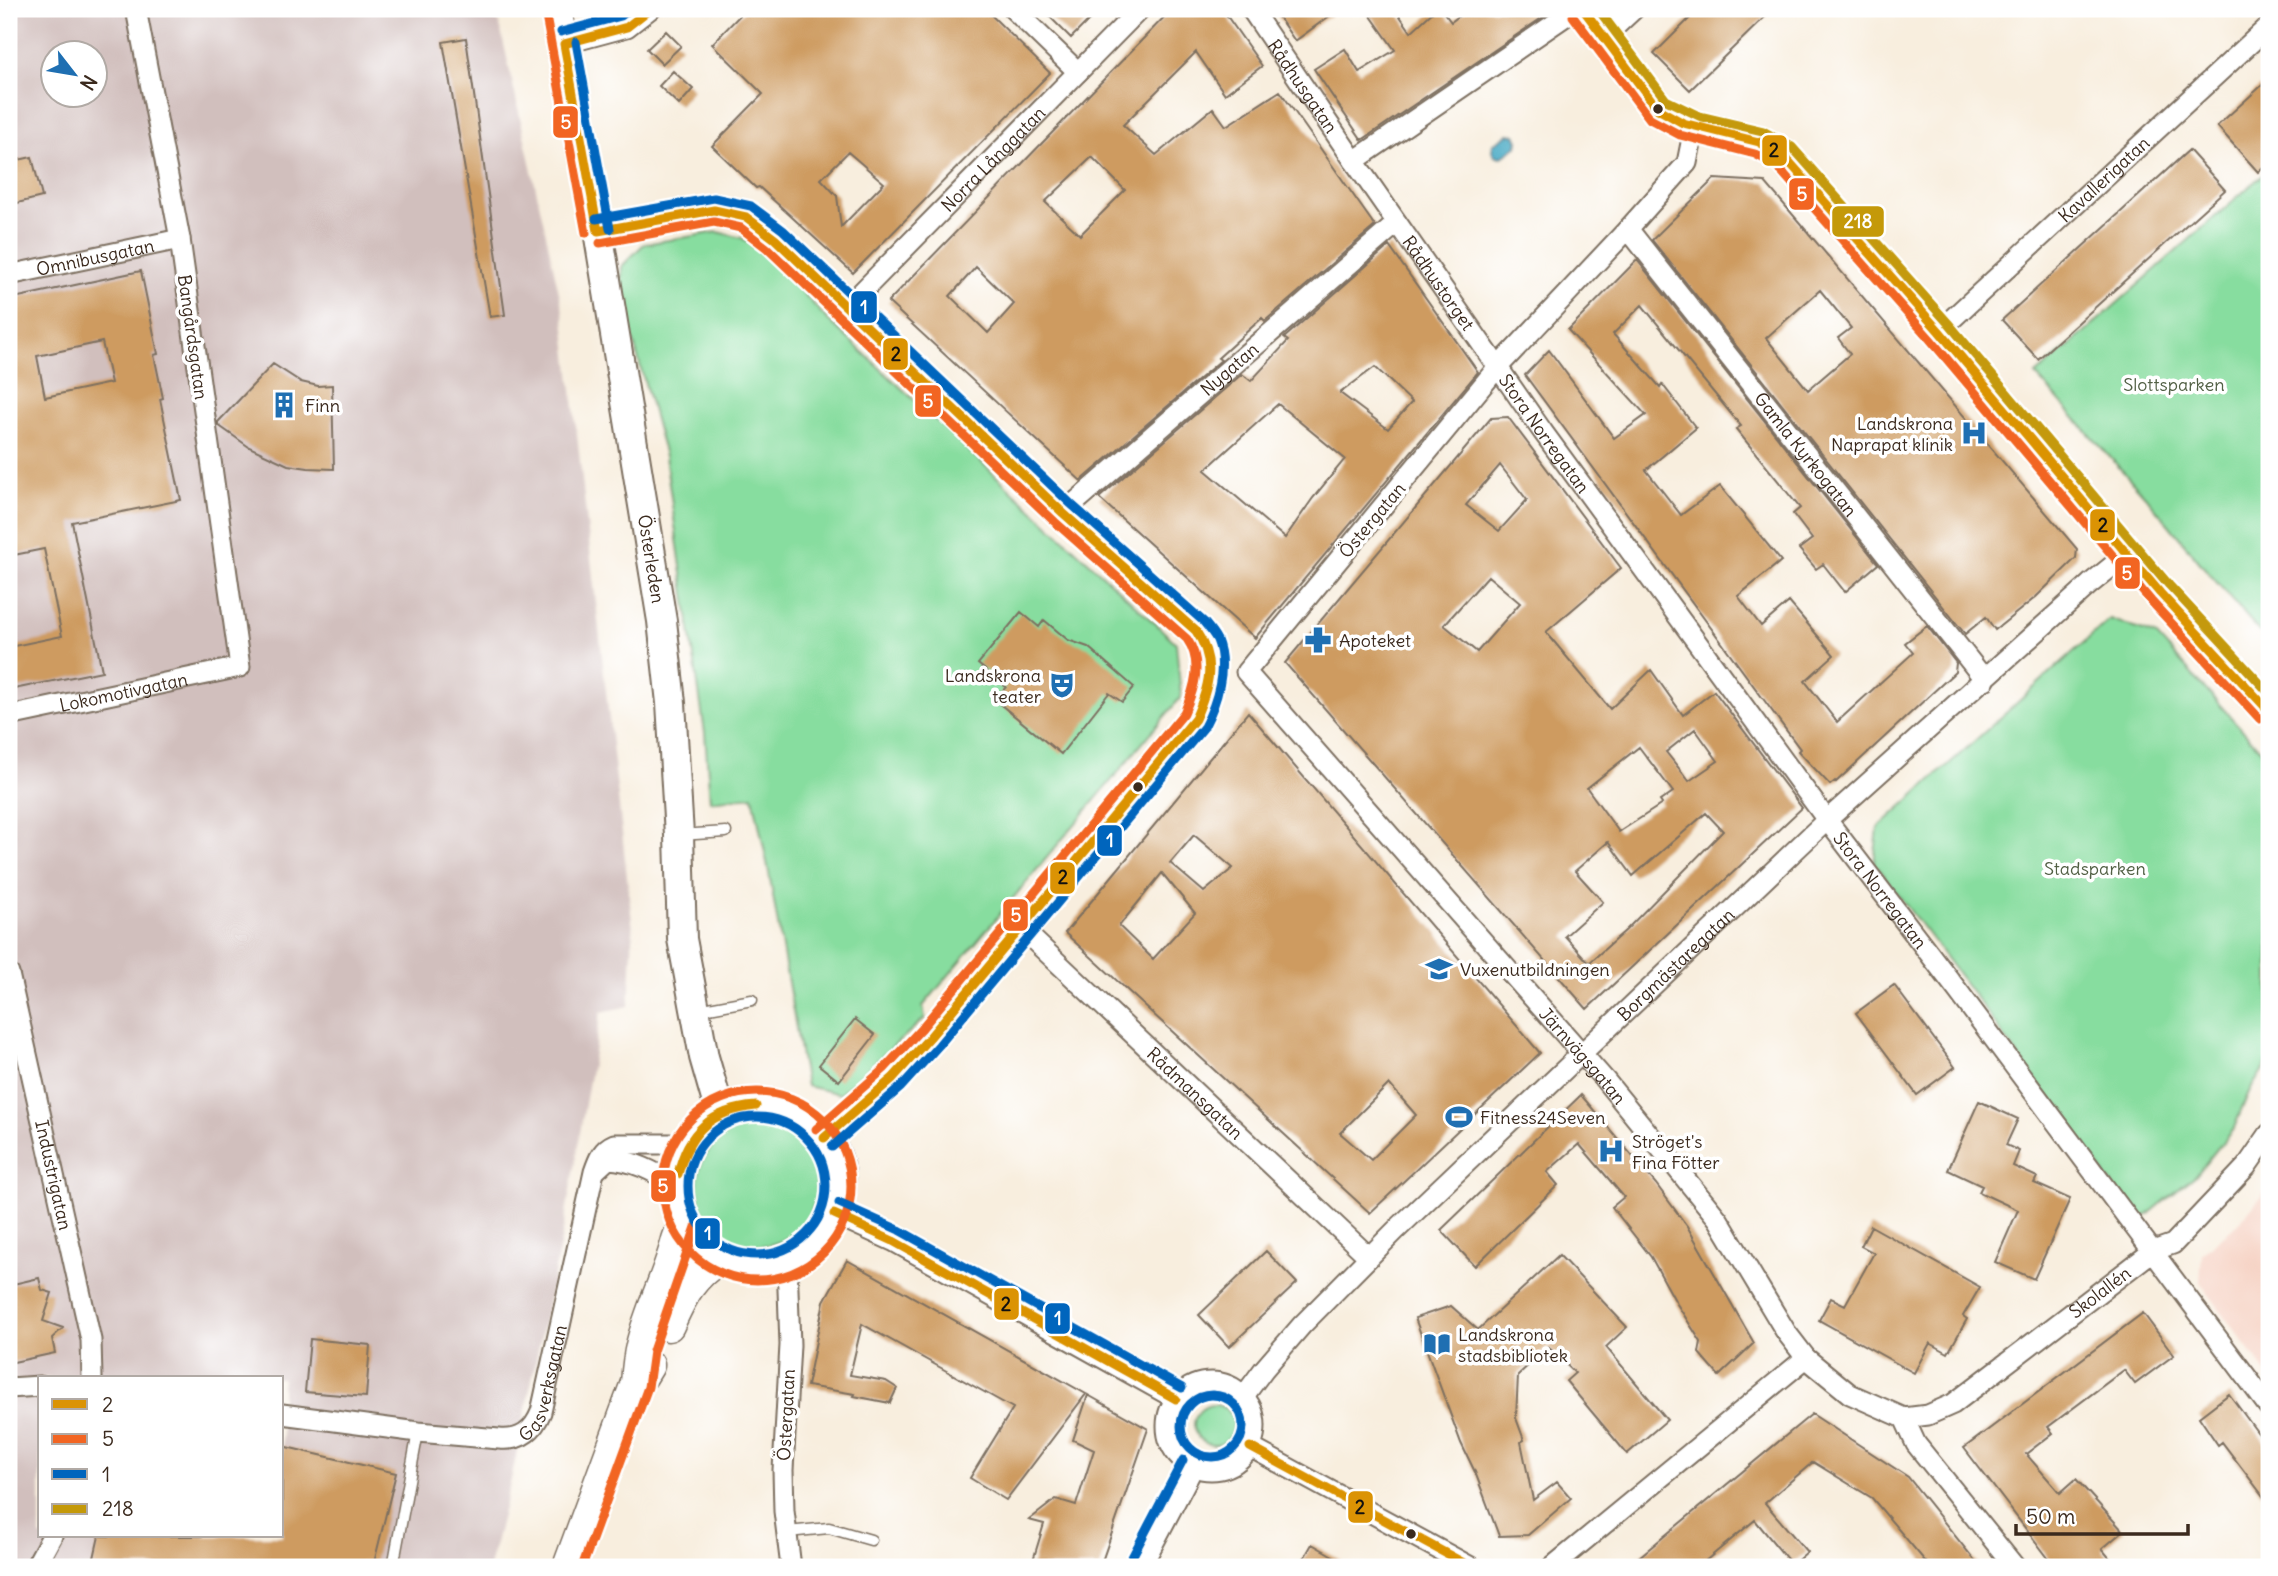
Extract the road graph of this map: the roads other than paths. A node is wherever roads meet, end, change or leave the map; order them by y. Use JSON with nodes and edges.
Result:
{"nodes":[{"id":1,"x":136,"y":9,"type":"edge"},
{"id":2,"x":557,"y":9,"type":"edge"},
{"id":3,"x":650,"y":9,"type":"edge"},
{"id":4,"x":1013,"y":9,"type":"edge"},
{"id":5,"x":1140,"y":9,"type":"edge"},
{"id":6,"x":1251,"y":9,"type":"edge"},
{"id":7,"x":1577,"y":9,"type":"edge"},
{"id":8,"x":1583,"y":9,"type":"edge"},
{"id":9,"x":1634,"y":9,"type":"edge"},
{"id":10,"x":2269,"y":26,"type":"edge"},
{"id":11,"x":1604,"y":37,"type":"junction"},
{"id":12,"x":564,"y":44,"type":"junction"},
{"id":13,"x":1078,"y":72,"type":"junction"},
{"id":14,"x":1694,"y":128,"type":"junction"},
{"id":15,"x":1354,"y":162,"type":"junction"},
{"id":16,"x":1397,"y":223,"type":"junction"},
{"id":17,"x":1628,"y":229,"type":"junction"},
{"id":18,"x":598,"y":231,"type":"junction"},
{"id":19,"x":180,"y":239,"type":"junction"},
{"id":20,"x":9,"y":275,"type":"edge"},
{"id":21,"x":847,"y":307,"type":"junction"},
{"id":22,"x":1939,"y":331,"type":"junction"},
{"id":23,"x":1497,"y":368,"type":"junction"},
{"id":24,"x":1063,"y":513,"type":"junction"},
{"id":25,"x":2127,"y":554,"type":"junction"},
{"id":26,"x":240,"y":667,"type":"joint"},
{"id":27,"x":1246,"y":672,"type":"joint"},
{"id":28,"x":1985,"y":680,"type":"junction"},
{"id":29,"x":2269,"y":711,"type":"edge"},
{"id":30,"x":9,"y":716,"type":"edge"},
{"id":31,"x":1827,"y":820,"type":"junction"},
{"id":32,"x":726,"y":832,"type":"dead end"},
{"id":33,"x":679,"y":835,"type":"junction"},
{"id":34,"x":1021,"y":928,"type":"junction"},
{"id":35,"x":9,"y":974,"type":"edge"},
{"id":36,"x":752,"y":1000,"type":"dead end"},
{"id":37,"x":695,"y":1011,"type":"junction"},
{"id":38,"x":1580,"y":1054,"type":"junction"},
{"id":39,"x":720,"y":1113,"type":"junction"},
{"id":40,"x":2269,"y":1133,"type":"edge"},
{"id":41,"x":824,"y":1138,"type":"junction"},
{"id":42,"x":688,"y":1144,"type":"junction"},
{"id":43,"x":594,"y":1172,"type":"junction"},
{"id":44,"x":676,"y":1185,"type":"junction"},
{"id":45,"x":834,"y":1214,"type":"junction"},
{"id":46,"x":684,"y":1223,"type":"junction"},
{"id":47,"x":2153,"y":1251,"type":"junction"},
{"id":48,"x":1369,"y":1256,"type":"junction"},
{"id":49,"x":719,"y":1258,"type":"junction"},
{"id":50,"x":787,"y":1262,"type":"junction"},
{"id":51,"x":1806,"y":1358,"type":"junction"},
{"id":52,"x":92,"y":1376,"type":"edge"},
{"id":53,"x":637,"y":1383,"type":"junction"},
{"id":54,"x":38,"y":1387,"type":"edge"},
{"id":55,"x":9,"y":1388,"type":"edge"},
{"id":56,"x":1244,"y":1396,"type":"junction"},
{"id":57,"x":1176,"y":1399,"type":"junction"},
{"id":58,"x":2269,"y":1407,"type":"edge"},
{"id":59,"x":284,"y":1414,"type":"edge"},
{"id":60,"x":1904,"y":1418,"type":"junction"},
{"id":61,"x":418,"y":1432,"type":"junction"},
{"id":62,"x":1250,"y":1447,"type":"junction"},
{"id":63,"x":1194,"y":1466,"type":"junction"},
{"id":64,"x":787,"y":1532,"type":"junction"},
{"id":65,"x":51,"y":1538,"type":"edge"},
{"id":66,"x":872,"y":1539,"type":"dead end"},
{"id":67,"x":35,"y":1567,"type":"edge"},
{"id":68,"x":393,"y":1567,"type":"edge"},
{"id":69,"x":569,"y":1567,"type":"edge"},
{"id":70,"x":791,"y":1567,"type":"edge"},
{"id":71,"x":1141,"y":1567,"type":"edge"},
{"id":72,"x":1471,"y":1567,"type":"edge"},
{"id":73,"x":1552,"y":1567,"type":"edge"},
{"id":74,"x":2015,"y":1567,"type":"edge"}],
"edges":[{"from":1,"to":19,"type":"street","name":"Bangårdsgatan"},
{"from":2,"to":12,"type":"street","name":"Österleden"},
{"from":3,"to":12,"type":"street"},
{"from":4,"to":13,"type":"street"},
{"from":5,"to":13,"type":"street","name":"Norra Långgatan"},
{"from":6,"to":15,"type":"street","name":"Rådhusgatan"},
{"from":7,"to":15,"type":"street"},
{"from":8,"to":11,"type":"street"},
{"from":9,"to":11,"type":"street"},
{"from":10,"to":22,"type":"street","name":"Kavallerigatan"},
{"from":11,"to":14,"type":"street"},
{"from":12,"to":18,"type":"street","name":"Österleden"},
{"from":13,"to":21,"type":"street","name":"Norra Långgatan"},
{"from":14,"to":17,"type":"street"},
{"from":14,"to":22,"type":"street"},
{"from":15,"to":16,"type":"street","name":"Rådhustorget"},
{"from":16,"to":23,"type":"street","name":"Rådhustorget"},
{"from":16,"to":24,"type":"street","name":"Nygatan"},
{"from":17,"to":23,"type":"street"},
{"from":17,"to":28,"type":"street","name":"Gamla Kyrkogatan"},
{"from":18,"to":21,"type":"street"},
{"from":18,"to":33,"type":"street","name":"Österleden"},
{"from":19,"to":20,"type":"street","name":"Omnibusgatan"},
{"from":19,"to":26,"type":"street","name":"Bangårdsgatan"},
{"from":21,"to":24,"type":"street"},
{"from":22,"to":25,"type":"street"},
{"from":23,"to":27,"type":"street","name":"Östergatan"},
{"from":23,"to":31,"type":"street","name":"Stora Norregatan"},
{"from":24,"to":34,"type":"street"},
{"from":25,"to":28,"type":"street","name":"Borgmästaregatan"},
{"from":25,"to":29,"type":"street"},
{"from":26,"to":30,"type":"street","name":"Lokomotivgatan"},
{"from":27,"to":38,"type":"street","name":"Järnvägsgatan"},
{"from":28,"to":31,"type":"street","name":"Borgmästaregatan"},
{"from":31,"to":38,"type":"street","name":"Borgmästaregatan"},
{"from":31,"to":47,"type":"street","name":"Stora Norregatan"},
{"from":32,"to":33,"type":"lane"},
{"from":33,"to":37,"type":"street","name":"Österleden"},
{"from":34,"to":41,"type":"street"},
{"from":34,"to":48,"type":"street","name":"Rådmansgatan"},
{"from":35,"to":52,"type":"street","name":"Industrigatan"},
{"from":36,"to":37,"type":"lane"},
{"from":37,"to":39,"type":"street","name":"Österleden"},
{"from":38,"to":48,"type":"street","name":"Borgmästaregatan"},
{"from":38,"to":51,"type":"street","name":"Järnvägsgatan"},
{"from":39,"to":41,"type":"main road"},
{"from":39,"to":42,"type":"main road"},
{"from":40,"to":47,"type":"street","name":"Skolallén"},
{"from":41,"to":45,"type":"main road"},
{"from":42,"to":43,"type":"street","name":"Gasverksgatan"},
{"from":42,"to":44,"type":"main road"},
{"from":43,"to":44,"type":"street"},
{"from":43,"to":61,"type":"street","name":"Gasverksgatan"},
{"from":44,"to":46,"type":"main road"},
{"from":45,"to":50,"type":"main road"},
{"from":45,"to":57,"type":"street"},
{"from":46,"to":49,"type":"main road"},
{"from":46,"to":53,"type":"main road"},
{"from":47,"to":58,"type":"street","name":"Stora Norregatan"},
{"from":47,"to":60,"type":"street","name":"Skolallén"},
{"from":48,"to":56,"type":"street","name":"Borgmästaregatan"},
{"from":49,"to":50,"type":"main road"},
{"from":49,"to":53,"type":"main road"},
{"from":50,"to":64,"type":"street","name":"Östergatan"},
{"from":51,"to":60,"type":"street","name":"Järnvägsgatan"},
{"from":51,"to":73,"type":"street"},
{"from":53,"to":69,"type":"main road"},
{"from":54,"to":55,"type":"street"},
{"from":56,"to":57,"type":"street"},
{"from":56,"to":62,"type":"street"},
{"from":57,"to":63,"type":"street"},
{"from":59,"to":61,"type":"street","name":"Gasverksgatan"},
{"from":60,"to":74,"type":"street"},
{"from":61,"to":68,"type":"lane"},
{"from":62,"to":63,"type":"street"},
{"from":62,"to":72,"type":"street"},
{"from":63,"to":71,"type":"street"},
{"from":64,"to":66,"type":"lane"},
{"from":64,"to":70,"type":"street","name":"Östergatan"},
{"from":65,"to":67,"type":"street"}]}
